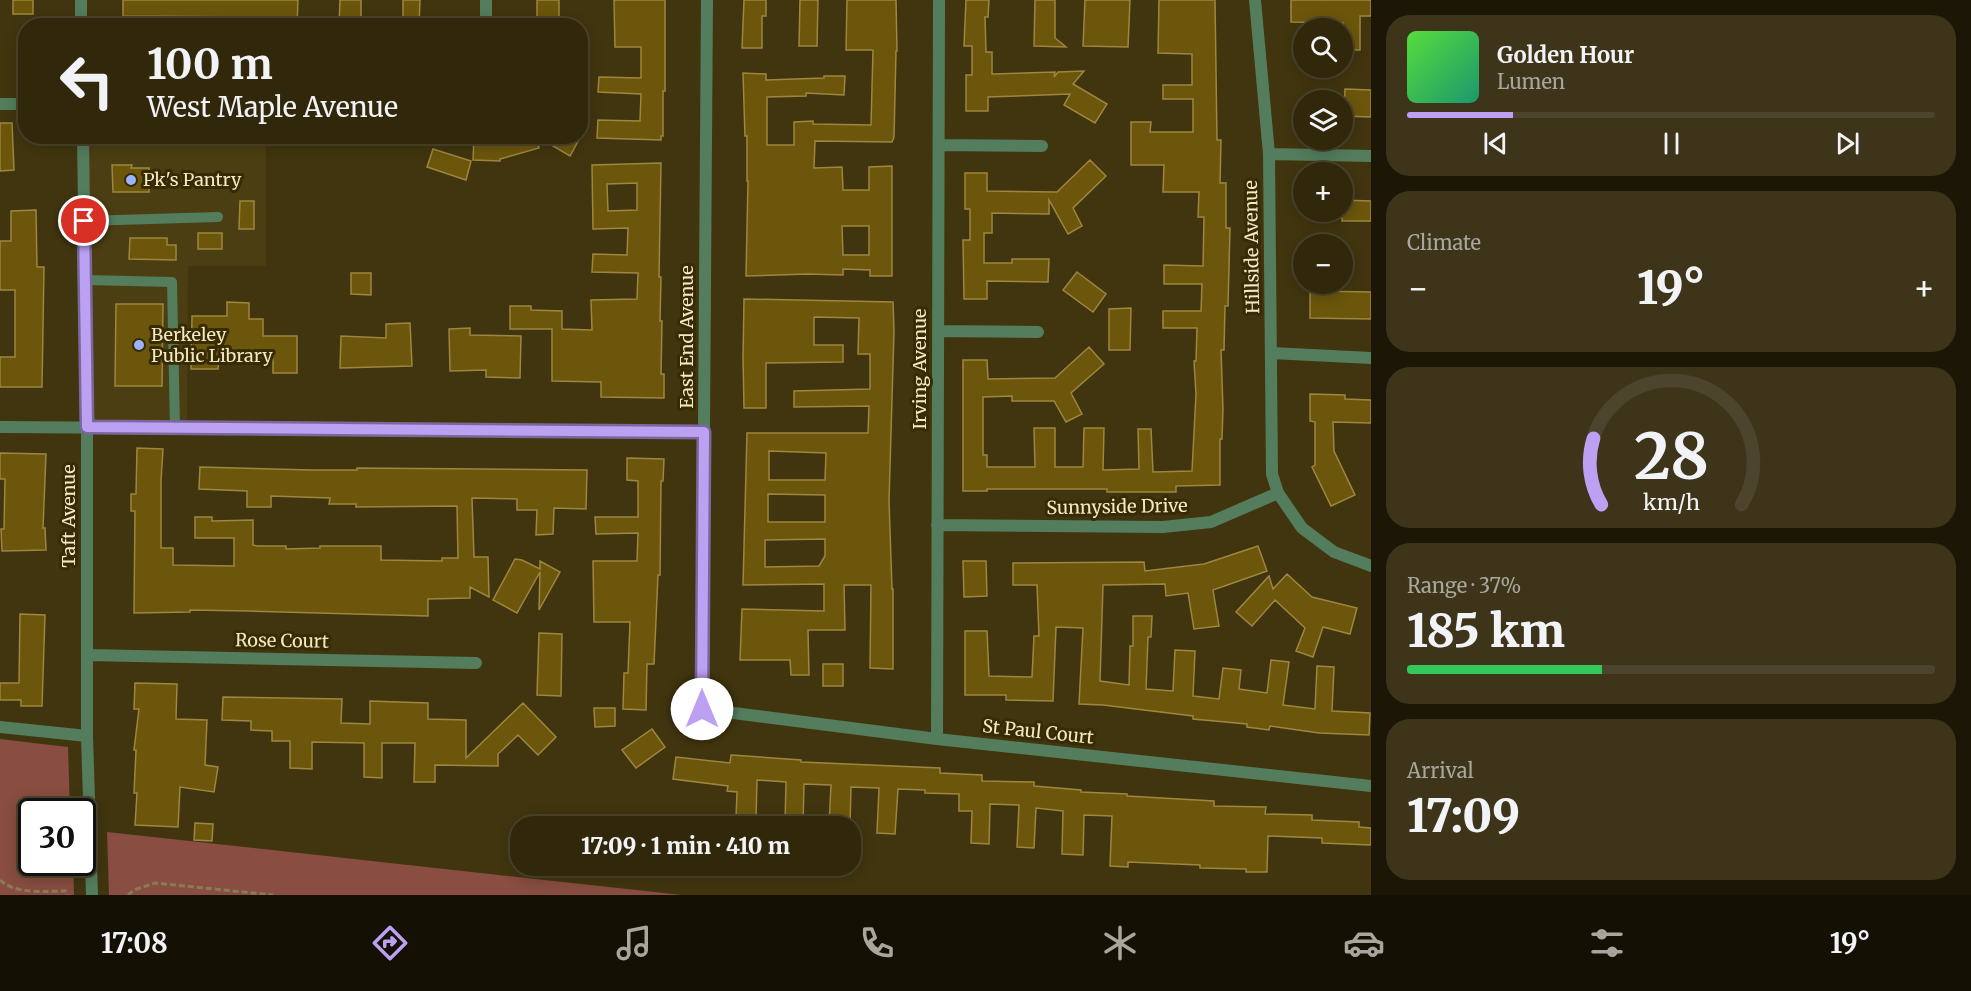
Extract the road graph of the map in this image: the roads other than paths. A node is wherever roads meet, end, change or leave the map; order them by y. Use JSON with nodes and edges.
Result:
{"nodes":[{"id":1,"x":81,"y":0,"type":"edge"},
{"id":2,"x":486,"y":0,"type":"edge"},
{"id":3,"x":707,"y":0,"type":"edge"},
{"id":4,"x":939,"y":0,"type":"edge"},
{"id":5,"x":1255,"y":0,"type":"edge"},
{"id":6,"x":81,"y":18,"type":"edge"},
{"id":7,"x":486,"y":18,"type":"edge"},
{"id":8,"x":0,"y":104,"type":"edge"},
{"id":9,"x":18,"y":104,"type":"edge"},
{"id":10,"x":83,"y":144,"type":"edge"},
{"id":11,"x":939,"y":144,"type":"junction"},
{"id":12,"x":1042,"y":146,"type":"dead end"},
{"id":13,"x":1269,"y":154,"type":"junction"},
{"id":14,"x":1371,"y":156,"type":"edge"},
{"id":15,"x":218,"y":217,"type":"dead end"},
{"id":16,"x":84,"y":221,"type":"junction"},
{"id":17,"x":85,"y":280,"type":"junction"},
{"id":18,"x":938,"y":332,"type":"junction"},
{"id":19,"x":1038,"y":332,"type":"dead end"},
{"id":20,"x":1272,"y":353,"type":"junction"},
{"id":21,"x":1371,"y":358,"type":"edge"},
{"id":22,"x":0,"y":427,"type":"edge"},
{"id":23,"x":87,"y":427,"type":"junction"},
{"id":24,"x":175,"y":428,"type":"junction"},
{"id":25,"x":704,"y":432,"type":"junction"},
{"id":26,"x":1278,"y":493,"type":"junction"},
{"id":27,"x":937,"y":525,"type":"junction"},
{"id":28,"x":1371,"y":566,"type":"edge"},
{"id":29,"x":87,"y":655,"type":"junction"},
{"id":30,"x":476,"y":663,"type":"dead end"},
{"id":31,"x":702,"y":709,"type":"joint"},
{"id":32,"x":0,"y":727,"type":"edge"},
{"id":33,"x":87,"y":736,"type":"junction"},
{"id":34,"x":937,"y":739,"type":"junction"},
{"id":35,"x":1371,"y":786,"type":"edge"},
{"id":36,"x":92,"y":895,"type":"edge"}],
"edges":[{"from":1,"to":6,"type":"street"},
{"from":2,"to":7,"type":"street"},
{"from":3,"to":25,"type":"street","name":"East End Avenue"},
{"from":4,"to":11,"type":"street","name":"Irving Avenue"},
{"from":5,"to":13,"type":"street","name":"Hillside Avenue"},
{"from":8,"to":9,"type":"street"},
{"from":10,"to":16,"type":"street","name":"Taft Avenue"},
{"from":11,"to":12,"type":"street"},
{"from":11,"to":18,"type":"street","name":"Irving Avenue"},
{"from":13,"to":14,"type":"street"},
{"from":13,"to":20,"type":"street","name":"Hillside Avenue"},
{"from":15,"to":16,"type":"lane"},
{"from":16,"to":17,"type":"street","name":"Taft Avenue"},
{"from":17,"to":23,"type":"street","name":"Taft Avenue"},
{"from":17,"to":24,"type":"lane"},
{"from":18,"to":19,"type":"street"},
{"from":18,"to":27,"type":"street","name":"Irving Avenue"},
{"from":20,"to":21,"type":"street"},
{"from":20,"to":26,"type":"street","name":"Hillside Avenue"},
{"from":22,"to":23,"type":"street"},
{"from":23,"to":24,"type":"street"},
{"from":23,"to":29,"type":"street","name":"Taft Avenue"},
{"from":24,"to":25,"type":"street"},
{"from":25,"to":31,"type":"street","name":"East End Avenue"},
{"from":26,"to":27,"type":"street","name":"Sunnyside Drive"},
{"from":26,"to":28,"type":"street"},
{"from":27,"to":34,"type":"street","name":"Irving Avenue"},
{"from":29,"to":30,"type":"street","name":"Rose Court"},
{"from":29,"to":33,"type":"street","name":"Taft Avenue"},
{"from":31,"to":34,"type":"street","name":"St Paul Court"},
{"from":32,"to":33,"type":"street"},
{"from":33,"to":36,"type":"street","name":"Taft Avenue"},
{"from":34,"to":35,"type":"street","name":"St Paul Court"}]}
